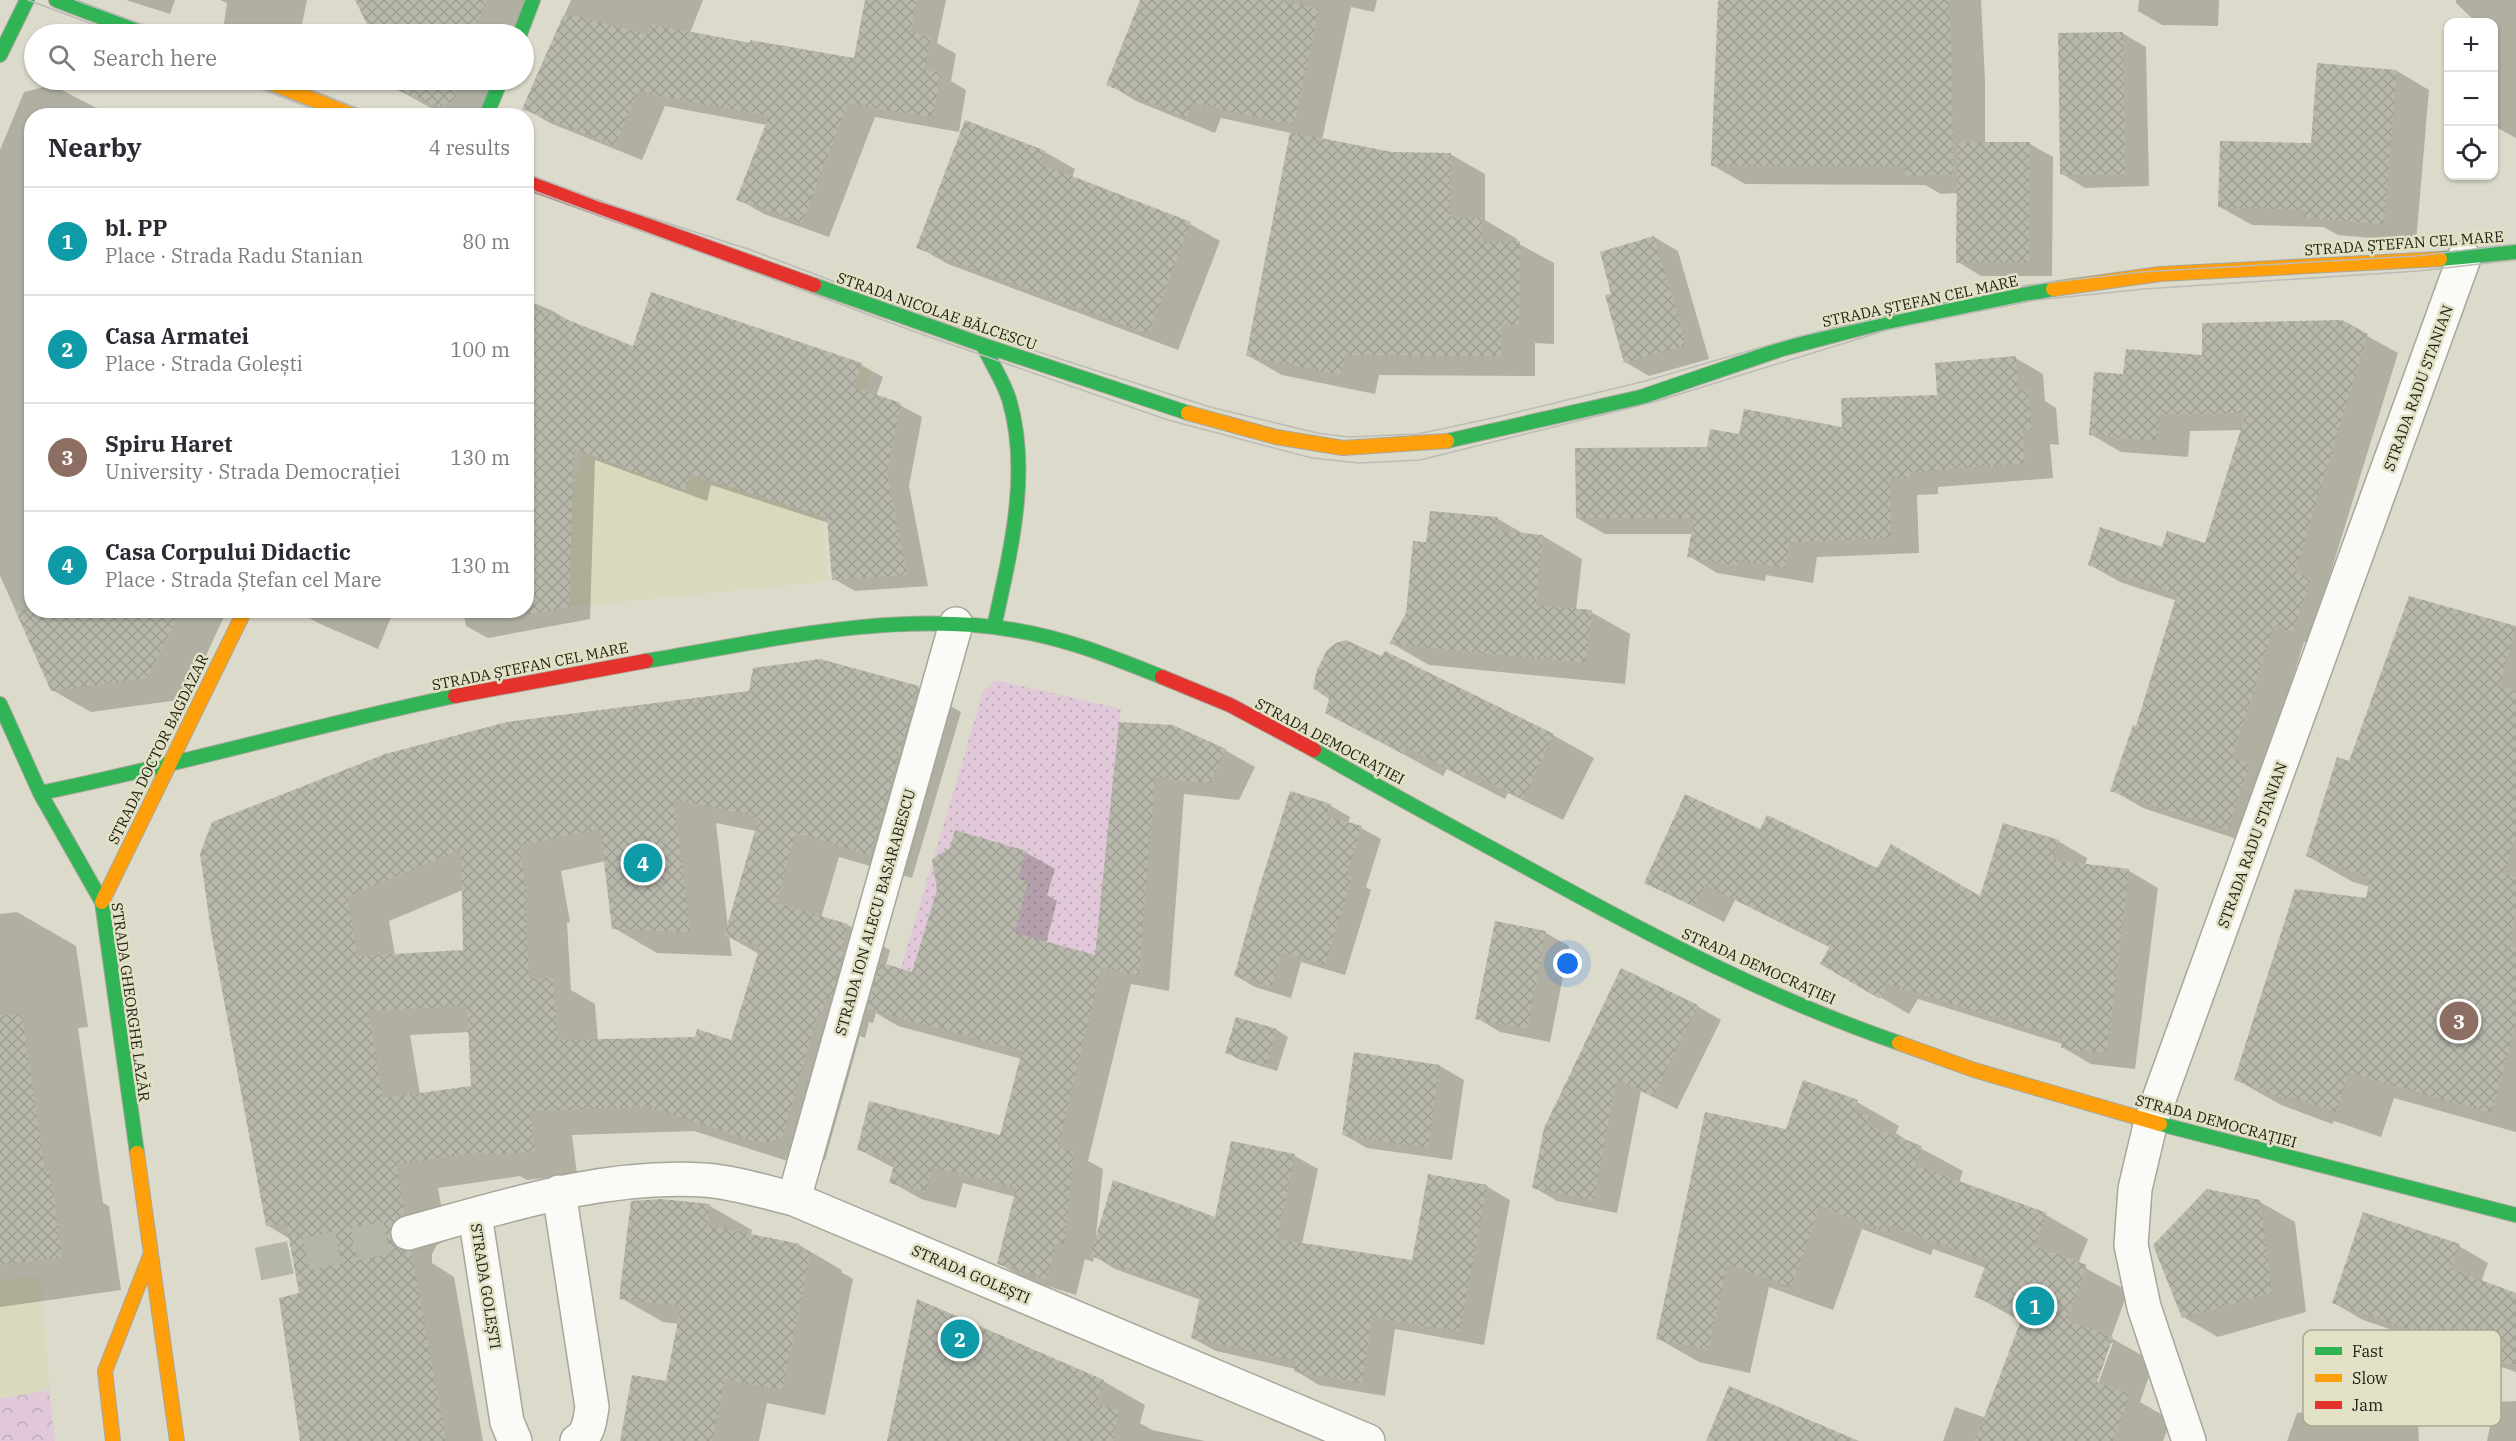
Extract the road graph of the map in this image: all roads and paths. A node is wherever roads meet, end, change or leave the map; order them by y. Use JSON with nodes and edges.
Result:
{"nodes":[{"id":1,"x":27,"y":0,"type":"edge"},
{"id":2,"x":56,"y":0,"type":"edge"},
{"id":3,"x":533,"y":0,"type":"edge"},
{"id":4,"x":119,"y":24,"type":"edge"},
{"id":5,"x":524,"y":24,"type":"edge"},
{"id":6,"x":0,"y":56,"type":"edge"},
{"id":7,"x":289,"y":90,"type":"edge"},
{"id":8,"x":497,"y":90,"type":"edge"},
{"id":9,"x":335,"y":108,"type":"edge"},
{"id":10,"x":489,"y":108,"type":"edge"},
{"id":11,"x":534,"y":185,"type":"edge"},
{"id":12,"x":2516,"y":252,"type":"edge"},
{"id":13,"x":2464,"y":258,"type":"junction"},
{"id":14,"x":983,"y":345,"type":"junction"},
{"id":15,"x":1342,"y":448,"type":"joint"},
{"id":16,"x":240,"y":618,"type":"edge"},
{"id":17,"x":956,"y":624,"type":"junction"},
{"id":18,"x":994,"y":627,"type":"junction"},
{"id":19,"x":1035,"y":632,"type":"joint"},
{"id":20,"x":0,"y":705,"type":"edge"},
{"id":21,"x":170,"y":764,"type":"junction"},
{"id":22,"x":40,"y":793,"type":"junction"},
{"id":23,"x":102,"y":902,"type":"junction"},
{"id":24,"x":2151,"y":1121,"type":"junction"},
{"id":25,"x":559,"y":1192,"type":"junction"},
{"id":26,"x":794,"y":1199,"type":"junction"},
{"id":27,"x":476,"y":1215,"type":"junction"},
{"id":28,"x":2516,"y":1215,"type":"edge"},
{"id":29,"x":408,"y":1233,"type":"tunnel mouth"},
{"id":30,"x":150,"y":1255,"type":"junction"},
{"id":31,"x":113,"y":1441,"type":"edge"},
{"id":32,"x":177,"y":1441,"type":"edge"},
{"id":33,"x":515,"y":1441,"type":"edge"},
{"id":34,"x":577,"y":1441,"type":"edge"},
{"id":35,"x":1368,"y":1441,"type":"edge"},
{"id":36,"x":2189,"y":1441,"type":"edge"}],
"edges":[{"from":1,"to":6,"type":"main road"},
{"from":2,"to":4,"type":"main road"},
{"from":3,"to":5,"type":"main road"},
{"from":7,"to":9,"type":"main road"},
{"from":8,"to":10,"type":"main road"},
{"from":11,"to":14,"type":"main road","name":"STRADA NICOLAE BĂLCESCU"},
{"from":12,"to":13,"type":"main road","name":"STRADA ȘTEFAN CEL MARE"},
{"from":13,"to":15,"type":"main road","name":"STRADA ȘTEFAN CEL MARE"},
{"from":13,"to":24,"type":"street","name":"STRADA RADU STANIAN"},
{"from":14,"to":15,"type":"main road","name":"STRADA NICOLAE BĂLCESCU"},
{"from":14,"to":18,"type":"main road"},
{"from":16,"to":21,"type":"main road","name":"STRADA DOCTOR BAGDAZAR"},
{"from":17,"to":18,"type":"main road","name":"STRADA ȘTEFAN CEL MARE"},
{"from":17,"to":21,"type":"main road","name":"STRADA ȘTEFAN CEL MARE"},
{"from":17,"to":26,"type":"street","name":"STRADA ION ALECU BASARABESCU"},
{"from":18,"to":19,"type":"main road","name":"STRADA ȘTEFAN CEL MARE"},
{"from":19,"to":24,"type":"main road","name":"STRADA DEMOCRAȚIEI"},
{"from":20,"to":22,"type":"main road","name":"STRADA GHEORGHE LAZĂR"},
{"from":21,"to":22,"type":"main road","name":"STRADA ȘTEFAN CEL MARE"},
{"from":21,"to":23,"type":"main road","name":"STRADA DOCTOR BAGDAZAR"},
{"from":22,"to":23,"type":"main road","name":"STRADA GHEORGHE LAZĂR"},
{"from":23,"to":30,"type":"main road","name":"STRADA GHEORGHE LAZĂR"},
{"from":24,"to":28,"type":"main road","name":"STRADA DEMOCRAȚIEI"},
{"from":24,"to":36,"type":"street","name":"STRADA RADU STANIAN"},
{"from":25,"to":26,"type":"street","name":"STRADA GOLEȘTI"},
{"from":25,"to":27,"type":"street","name":"STRADA GOLEȘTI"},
{"from":25,"to":34,"type":"street"},
{"from":26,"to":35,"type":"street","name":"STRADA GOLEȘTI"},
{"from":27,"to":29,"type":"street"},
{"from":27,"to":33,"type":"street","name":"STRADA GOLEȘTI"},
{"from":30,"to":31,"type":"main road","name":"STRADA GHEORGHE LAZĂR"},
{"from":30,"to":32,"type":"main road","name":"STRADA GHEORGHE LAZĂR"}]}
